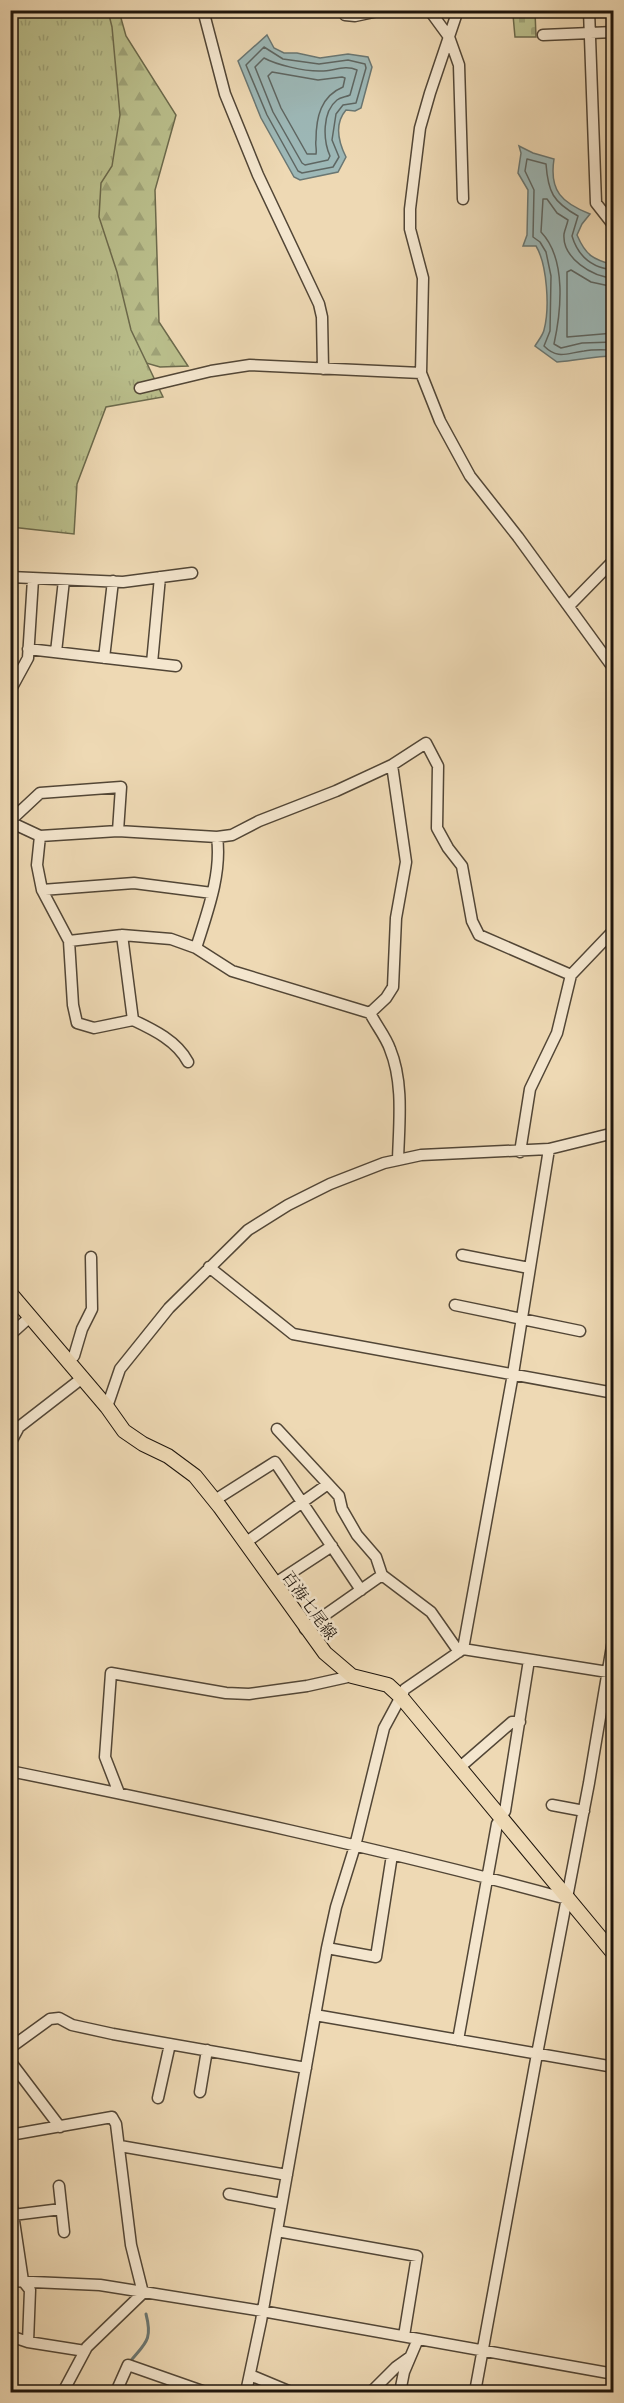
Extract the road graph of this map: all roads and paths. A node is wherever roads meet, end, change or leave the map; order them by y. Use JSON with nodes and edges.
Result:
{"nodes":[{"id":1,"x":203,"y":10,"type":"edge"},
{"id":2,"x":345,"y":10,"type":"edge"},
{"id":3,"x":383,"y":10,"type":"edge"},
{"id":4,"x":427,"y":10,"type":"edge"},
{"id":5,"x":458,"y":10,"type":"edge"},
{"id":6,"x":589,"y":10,"type":"edge"},
{"id":7,"x":614,"y":32,"type":"edge"},
{"id":8,"x":590,"y":33,"type":"junction"},
{"id":9,"x":543,"y":35,"type":"dead end"},
{"id":10,"x":449,"y":37,"type":"junction"},
{"id":11,"x":463,"y":199,"type":"dead end"},
{"id":12,"x":614,"y":226,"type":"edge"},
{"id":13,"x":324,"y":369,"type":"junction"},
{"id":14,"x":421,"y":373,"type":"junction"},
{"id":15,"x":140,"y":388,"type":"dead end"},
{"id":16,"x":614,"y":560,"type":"edge"},
{"id":17,"x":192,"y":573,"type":"dead end"},
{"id":18,"x":10,"y":577,"type":"edge"},
{"id":19,"x":160,"y":577,"type":"junction"},
{"id":20,"x":33,"y":579,"type":"junction"},
{"id":21,"x":64,"y":580,"type":"junction"},
{"id":22,"x":113,"y":582,"type":"junction"},
{"id":23,"x":569,"y":606,"type":"junction"},
{"id":24,"x":28,"y":649,"type":"junction"},
{"id":25,"x":56,"y":652,"type":"junction"},
{"id":26,"x":104,"y":658,"type":"junction"},
{"id":27,"x":152,"y":663,"type":"junction"},
{"id":28,"x":176,"y":666,"type":"dead end"},
{"id":29,"x":614,"y":669,"type":"edge"},
{"id":30,"x":10,"y":691,"type":"edge"},
{"id":31,"x":392,"y":765,"type":"junction"},
{"id":32,"x":10,"y":822,"type":"edge"},
{"id":33,"x":118,"y":831,"type":"junction"},
{"id":34,"x":40,"y":836,"type":"junction"},
{"id":35,"x":217,"y":837,"type":"junction"},
{"id":36,"x":42,"y":890,"type":"junction"},
{"id":37,"x":212,"y":893,"type":"junction"},
{"id":38,"x":614,"y":930,"type":"edge"},
{"id":39,"x":122,"y":935,"type":"junction"},
{"id":40,"x":69,"y":940,"type":"junction"},
{"id":41,"x":195,"y":948,"type":"junction"},
{"id":42,"x":571,"y":975,"type":"junction"},
{"id":43,"x":370,"y":1013,"type":"junction"},
{"id":44,"x":133,"y":1020,"type":"junction"},
{"id":45,"x":189,"y":1062,"type":"dead end"},
{"id":46,"x":614,"y":1133,"type":"edge"},
{"id":47,"x":549,"y":1149,"type":"junction"},
{"id":48,"x":520,"y":1152,"type":"junction"},
{"id":49,"x":398,"y":1160,"type":"junction"},
{"id":50,"x":462,"y":1256,"type":"dead end"},
{"id":51,"x":91,"y":1257,"type":"dead end"},
{"id":52,"x":209,"y":1267,"type":"junction"},
{"id":53,"x":529,"y":1268,"type":"junction"},
{"id":54,"x":10,"y":1293,"type":"edge"},
{"id":55,"x":455,"y":1305,"type":"dead end"},
{"id":56,"x":30,"y":1317,"type":"junction"},
{"id":57,"x":521,"y":1319,"type":"junction"},
{"id":58,"x":580,"y":1331,"type":"dead end"},
{"id":59,"x":10,"y":1335,"type":"edge"},
{"id":60,"x":65,"y":1359,"type":"junction"},
{"id":61,"x":513,"y":1374,"type":"junction"},
{"id":62,"x":81,"y":1379,"type":"junction"},
{"id":63,"x":614,"y":1393,"type":"edge"},
{"id":64,"x":107,"y":1407,"type":"junction"},
{"id":65,"x":277,"y":1429,"type":"dead end"},
{"id":66,"x":11,"y":1442,"type":"edge"},
{"id":67,"x":328,"y":1484,"type":"junction"},
{"id":68,"x":214,"y":1500,"type":"junction"},
{"id":69,"x":302,"y":1503,"type":"junction"},
{"id":70,"x":245,"y":1543,"type":"junction"},
{"id":71,"x":332,"y":1546,"type":"junction"},
{"id":72,"x":382,"y":1575,"type":"junction"},
{"id":73,"x":274,"y":1584,"type":"junction"},
{"id":74,"x":361,"y":1590,"type":"junction"},
{"id":75,"x":305,"y":1629,"type":"junction"},
{"id":76,"x":614,"y":1634,"type":"edge"},
{"id":77,"x":461,"y":1650,"type":"junction"},
{"id":78,"x":529,"y":1660,"type":"junction"},
{"id":79,"x":610,"y":1673,"type":"edge"},
{"id":80,"x":352,"y":1676,"type":"junction"},
{"id":81,"x":401,"y":1697,"type":"junction"},
{"id":82,"x":520,"y":1722,"type":"junction"},
{"id":83,"x":459,"y":1768,"type":"junction"},
{"id":84,"x":10,"y":1771,"type":"edge"},
{"id":85,"x":118,"y":1793,"type":"junction"},
{"id":86,"x":552,"y":1805,"type":"dead end"},
{"id":87,"x":584,"y":1811,"type":"junction"},
{"id":88,"x":501,"y":1819,"type":"junction"},
{"id":89,"x":355,"y":1846,"type":"junction"},
{"id":90,"x":392,"y":1855,"type":"junction"},
{"id":91,"x":487,"y":1877,"type":"junction"},
{"id":92,"x":567,"y":1899,"type":"junction"},
{"id":93,"x":327,"y":1948,"type":"junction"},
{"id":94,"x":614,"y":1954,"type":"edge"},
{"id":95,"x":315,"y":2015,"type":"junction"},
{"id":96,"x":458,"y":2040,"type":"junction"},
{"id":97,"x":170,"y":2044,"type":"junction"},
{"id":98,"x":10,"y":2048,"type":"edge"},
{"id":99,"x":207,"y":2050,"type":"junction"},
{"id":100,"x":537,"y":2054,"type":"junction"},
{"id":101,"x":10,"y":2061,"type":"edge"},
{"id":102,"x":614,"y":2067,"type":"edge"},
{"id":103,"x":306,"y":2068,"type":"junction"},
{"id":104,"x":200,"y":2092,"type":"dead end"},
{"id":105,"x":158,"y":2098,"type":"dead end"},
{"id":106,"x":60,"y":2127,"type":"junction"},
{"id":107,"x":11,"y":2137,"type":"edge"},
{"id":108,"x":120,"y":2146,"type":"junction"},
{"id":109,"x":287,"y":2175,"type":"junction"},
{"id":110,"x":59,"y":2186,"type":"dead end"},
{"id":111,"x":10,"y":2194,"type":"edge"},
{"id":112,"x":229,"y":2194,"type":"dead end"},
{"id":113,"x":281,"y":2204,"type":"junction"},
{"id":114,"x":61,"y":2209,"type":"junction"},
{"id":115,"x":13,"y":2215,"type":"junction"},
{"id":116,"x":277,"y":2231,"type":"junction"},
{"id":117,"x":64,"y":2232,"type":"dead end"},
{"id":118,"x":10,"y":2281,"type":"edge"},
{"id":119,"x":23,"y":2281,"type":"junction"},
{"id":120,"x":143,"y":2292,"type":"junction"},
{"id":121,"x":262,"y":2311,"type":"junction"},
{"id":122,"x":10,"y":2336,"type":"edge"},
{"id":123,"x":404,"y":2336,"type":"junction"},
{"id":124,"x":418,"y":2339,"type":"junction"},
{"id":125,"x":28,"y":2342,"type":"junction"},
{"id":126,"x":85,"y":2351,"type":"junction"},
{"id":127,"x":484,"y":2351,"type":"junction"},
{"id":128,"x":410,"y":2357,"type":"junction"},
{"id":129,"x":614,"y":2374,"type":"edge"},
{"id":130,"x":250,"y":2375,"type":"junction"},
{"id":131,"x":188,"y":2390,"type":"edge"},
{"id":132,"x":63,"y":2392,"type":"edge"},
{"id":133,"x":116,"y":2392,"type":"edge"},
{"id":134,"x":206,"y":2392,"type":"edge"},
{"id":135,"x":246,"y":2392,"type":"edge"},
{"id":136,"x":291,"y":2392,"type":"edge"},
{"id":137,"x":371,"y":2392,"type":"edge"},
{"id":138,"x":400,"y":2392,"type":"edge"},
{"id":139,"x":475,"y":2392,"type":"edge"}],
"edges":[{"from":1,"to":13,"type":"street"},
{"from":2,"to":3,"type":"street"},
{"from":4,"to":10,"type":"street"},
{"from":5,"to":10,"type":"street"},
{"from":6,"to":8,"type":"street"},
{"from":7,"to":8,"type":"street"},
{"from":8,"to":9,"type":"street"},
{"from":8,"to":12,"type":"street"},
{"from":10,"to":11,"type":"street"},
{"from":10,"to":14,"type":"street"},
{"from":13,"to":14,"type":"street"},
{"from":13,"to":15,"type":"street"},
{"from":14,"to":23,"type":"street"},
{"from":16,"to":23,"type":"street"},
{"from":17,"to":19,"type":"street"},
{"from":18,"to":20,"type":"street"},
{"from":19,"to":22,"type":"street"},
{"from":19,"to":27,"type":"street"},
{"from":20,"to":21,"type":"street"},
{"from":20,"to":24,"type":"street"},
{"from":21,"to":22,"type":"street"},
{"from":21,"to":25,"type":"street"},
{"from":22,"to":26,"type":"street"},
{"from":23,"to":29,"type":"street"},
{"from":24,"to":25,"type":"street"},
{"from":24,"to":30,"type":"street"},
{"from":25,"to":26,"type":"street"},
{"from":26,"to":27,"type":"street"},
{"from":27,"to":28,"type":"street"},
{"from":31,"to":35,"type":"street"},
{"from":31,"to":42,"type":"street"},
{"from":31,"to":43,"type":"street"},
{"from":32,"to":33,"type":"street"},
{"from":32,"to":34,"type":"street"},
{"from":33,"to":34,"type":"street"},
{"from":33,"to":35,"type":"street"},
{"from":34,"to":36,"type":"street"},
{"from":35,"to":37,"type":"street"},
{"from":36,"to":37,"type":"street"},
{"from":36,"to":40,"type":"street"},
{"from":37,"to":41,"type":"street"},
{"from":38,"to":42,"type":"street"},
{"from":39,"to":40,"type":"street"},
{"from":39,"to":41,"type":"street"},
{"from":39,"to":44,"type":"street"},
{"from":40,"to":44,"type":"street"},
{"from":41,"to":43,"type":"street"},
{"from":42,"to":48,"type":"street"},
{"from":43,"to":49,"type":"street"},
{"from":44,"to":45,"type":"street"},
{"from":46,"to":47,"type":"street"},
{"from":47,"to":48,"type":"street"},
{"from":47,"to":53,"type":"street"},
{"from":48,"to":49,"type":"street"},
{"from":49,"to":52,"type":"street"},
{"from":50,"to":53,"type":"street"},
{"from":51,"to":60,"type":"street"},
{"from":52,"to":61,"type":"street"},
{"from":52,"to":64,"type":"street"},
{"from":53,"to":57,"type":"street"},
{"from":54,"to":56,"type":"main road","name":"百海七尾線"},
{"from":55,"to":57,"type":"street"},
{"from":56,"to":59,"type":"street"},
{"from":56,"to":60,"type":"main road","name":"百海七尾線"},
{"from":57,"to":58,"type":"street"},
{"from":57,"to":61,"type":"street"},
{"from":60,"to":62,"type":"main road","name":"百海七尾線"},
{"from":61,"to":63,"type":"street"},
{"from":61,"to":77,"type":"street"},
{"from":62,"to":64,"type":"main road","name":"百海七尾線"},
{"from":62,"to":66,"type":"street"},
{"from":64,"to":68,"type":"main road","name":"百海七尾線"},
{"from":65,"to":67,"type":"street"},
{"from":67,"to":69,"type":"street"},
{"from":67,"to":72,"type":"street"},
{"from":68,"to":69,"type":"street"},
{"from":68,"to":70,"type":"main road","name":"百海七尾線"},
{"from":69,"to":70,"type":"street"},
{"from":69,"to":71,"type":"street"},
{"from":70,"to":73,"type":"main road","name":"百海七尾線"},
{"from":71,"to":73,"type":"street"},
{"from":71,"to":74,"type":"street"},
{"from":72,"to":74,"type":"street"},
{"from":72,"to":77,"type":"street"},
{"from":73,"to":75,"type":"main road","name":"百海七尾線"},
{"from":74,"to":75,"type":"street"},
{"from":75,"to":80,"type":"main road","name":"百海七尾線"},
{"from":76,"to":79,"type":"street"},
{"from":77,"to":78,"type":"street"},
{"from":77,"to":81,"type":"street"},
{"from":78,"to":79,"type":"street"},
{"from":78,"to":82,"type":"street"},
{"from":79,"to":87,"type":"street"},
{"from":80,"to":81,"type":"main road","name":"百海七尾線"},
{"from":80,"to":85,"type":"street"},
{"from":81,"to":83,"type":"main road","name":"百海七尾線"},
{"from":81,"to":89,"type":"street"},
{"from":82,"to":83,"type":"street"},
{"from":82,"to":88,"type":"street"},
{"from":83,"to":88,"type":"main road","name":"百海七尾線"},
{"from":84,"to":85,"type":"street"},
{"from":85,"to":89,"type":"street"},
{"from":86,"to":87,"type":"street"},
{"from":87,"to":92,"type":"street"},
{"from":88,"to":91,"type":"street"},
{"from":88,"to":92,"type":"main road","name":"百海七尾線"},
{"from":89,"to":90,"type":"street"},
{"from":89,"to":93,"type":"street"},
{"from":90,"to":91,"type":"street"},
{"from":90,"to":93,"type":"street"},
{"from":91,"to":92,"type":"street"},
{"from":91,"to":96,"type":"street"},
{"from":92,"to":94,"type":"main road","name":"百海七尾線"},
{"from":92,"to":100,"type":"street"},
{"from":93,"to":95,"type":"street"},
{"from":95,"to":96,"type":"street"},
{"from":95,"to":103,"type":"street"},
{"from":96,"to":100,"type":"street"},
{"from":97,"to":98,"type":"street"},
{"from":97,"to":99,"type":"street"},
{"from":97,"to":105,"type":"street"},
{"from":99,"to":103,"type":"street"},
{"from":99,"to":104,"type":"street"},
{"from":100,"to":102,"type":"street"},
{"from":100,"to":127,"type":"street"},
{"from":101,"to":106,"type":"street"},
{"from":103,"to":109,"type":"street"},
{"from":106,"to":107,"type":"street"},
{"from":106,"to":108,"type":"street"},
{"from":108,"to":109,"type":"street"},
{"from":108,"to":120,"type":"street"},
{"from":109,"to":113,"type":"street"},
{"from":110,"to":114,"type":"street"},
{"from":111,"to":115,"type":"street"},
{"from":112,"to":113,"type":"street"},
{"from":113,"to":116,"type":"street"},
{"from":114,"to":115,"type":"street"},
{"from":114,"to":117,"type":"street"},
{"from":115,"to":119,"type":"street"},
{"from":116,"to":121,"type":"street"},
{"from":116,"to":123,"type":"street"},
{"from":118,"to":119,"type":"street"},
{"from":119,"to":120,"type":"street"},
{"from":119,"to":125,"type":"street"},
{"from":120,"to":121,"type":"street"},
{"from":120,"to":126,"type":"street"},
{"from":121,"to":123,"type":"street"},
{"from":121,"to":130,"type":"street"},
{"from":122,"to":125,"type":"street"},
{"from":123,"to":124,"type":"street"},
{"from":124,"to":127,"type":"street"},
{"from":124,"to":128,"type":"street"},
{"from":125,"to":126,"type":"street"},
{"from":126,"to":132,"type":"street"},
{"from":127,"to":129,"type":"street"},
{"from":127,"to":139,"type":"street"},
{"from":128,"to":137,"type":"street"},
{"from":128,"to":138,"type":"street"},
{"from":130,"to":135,"type":"street"},
{"from":130,"to":136,"type":"street"},
{"from":131,"to":133,"type":"street"},
{"from":131,"to":134,"type":"street"}]}
